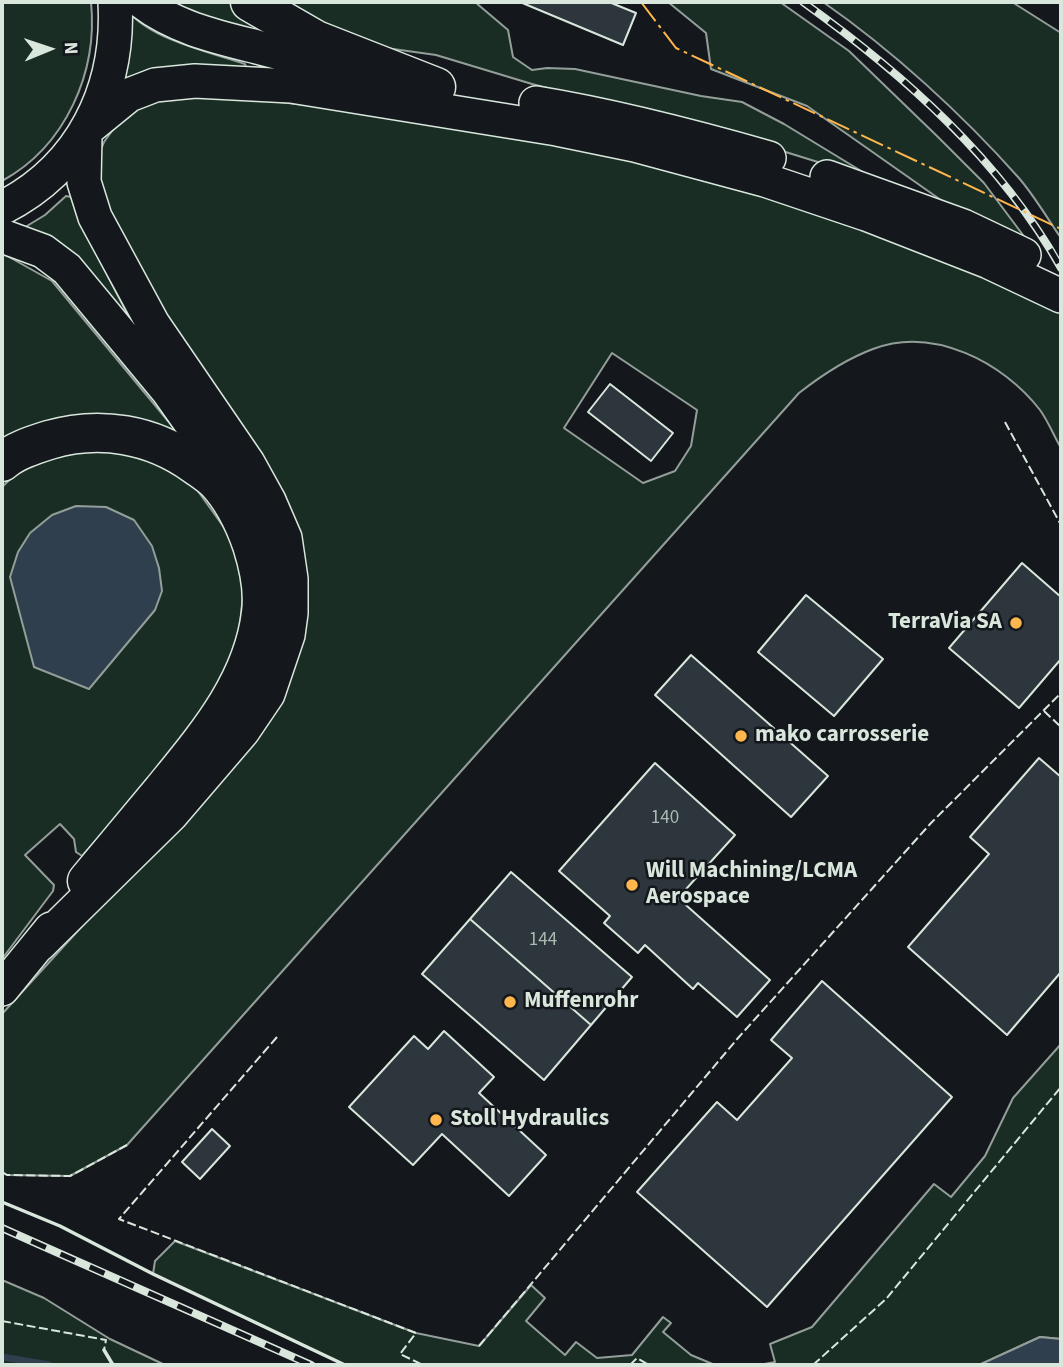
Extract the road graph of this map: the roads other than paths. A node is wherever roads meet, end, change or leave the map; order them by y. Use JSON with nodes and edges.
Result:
{"nodes":[{"id":1,"x":115,"y":2,"type":"edge"},
{"id":2,"x":142,"y":2,"type":"edge"},
{"id":3,"x":250,"y":2,"type":"edge"},
{"id":4,"x":436,"y":87,"type":"junction"},
{"id":5,"x":88,"y":130,"type":"junction"},
{"id":6,"x":2,"y":208,"type":"edge"},
{"id":7,"x":2,"y":236,"type":"edge"},
{"id":8,"x":1061,"y":272,"type":"edge"},
{"id":9,"x":1061,"y":296,"type":"edge"},
{"id":10,"x":2,"y":462,"type":"edge"},
{"id":11,"x":87,"y":881,"type":"junction"},
{"id":12,"x":39,"y":946,"type":"junction"},
{"id":13,"x":2,"y":989,"type":"edge"}],
"edges":[{"from":1,"to":5,"type":"main road"},
{"from":2,"to":4,"type":"main road"},
{"from":3,"to":4,"type":"highway"},
{"from":4,"to":8,"type":"main road"},
{"from":5,"to":6,"type":"main road"},
{"from":5,"to":9,"type":"main road"},
{"from":5,"to":12,"type":"main road"},
{"from":7,"to":11,"type":"main road"},
{"from":10,"to":11,"type":"highway"},
{"from":11,"to":12,"type":"main road"},
{"from":12,"to":13,"type":"main road"}]}
